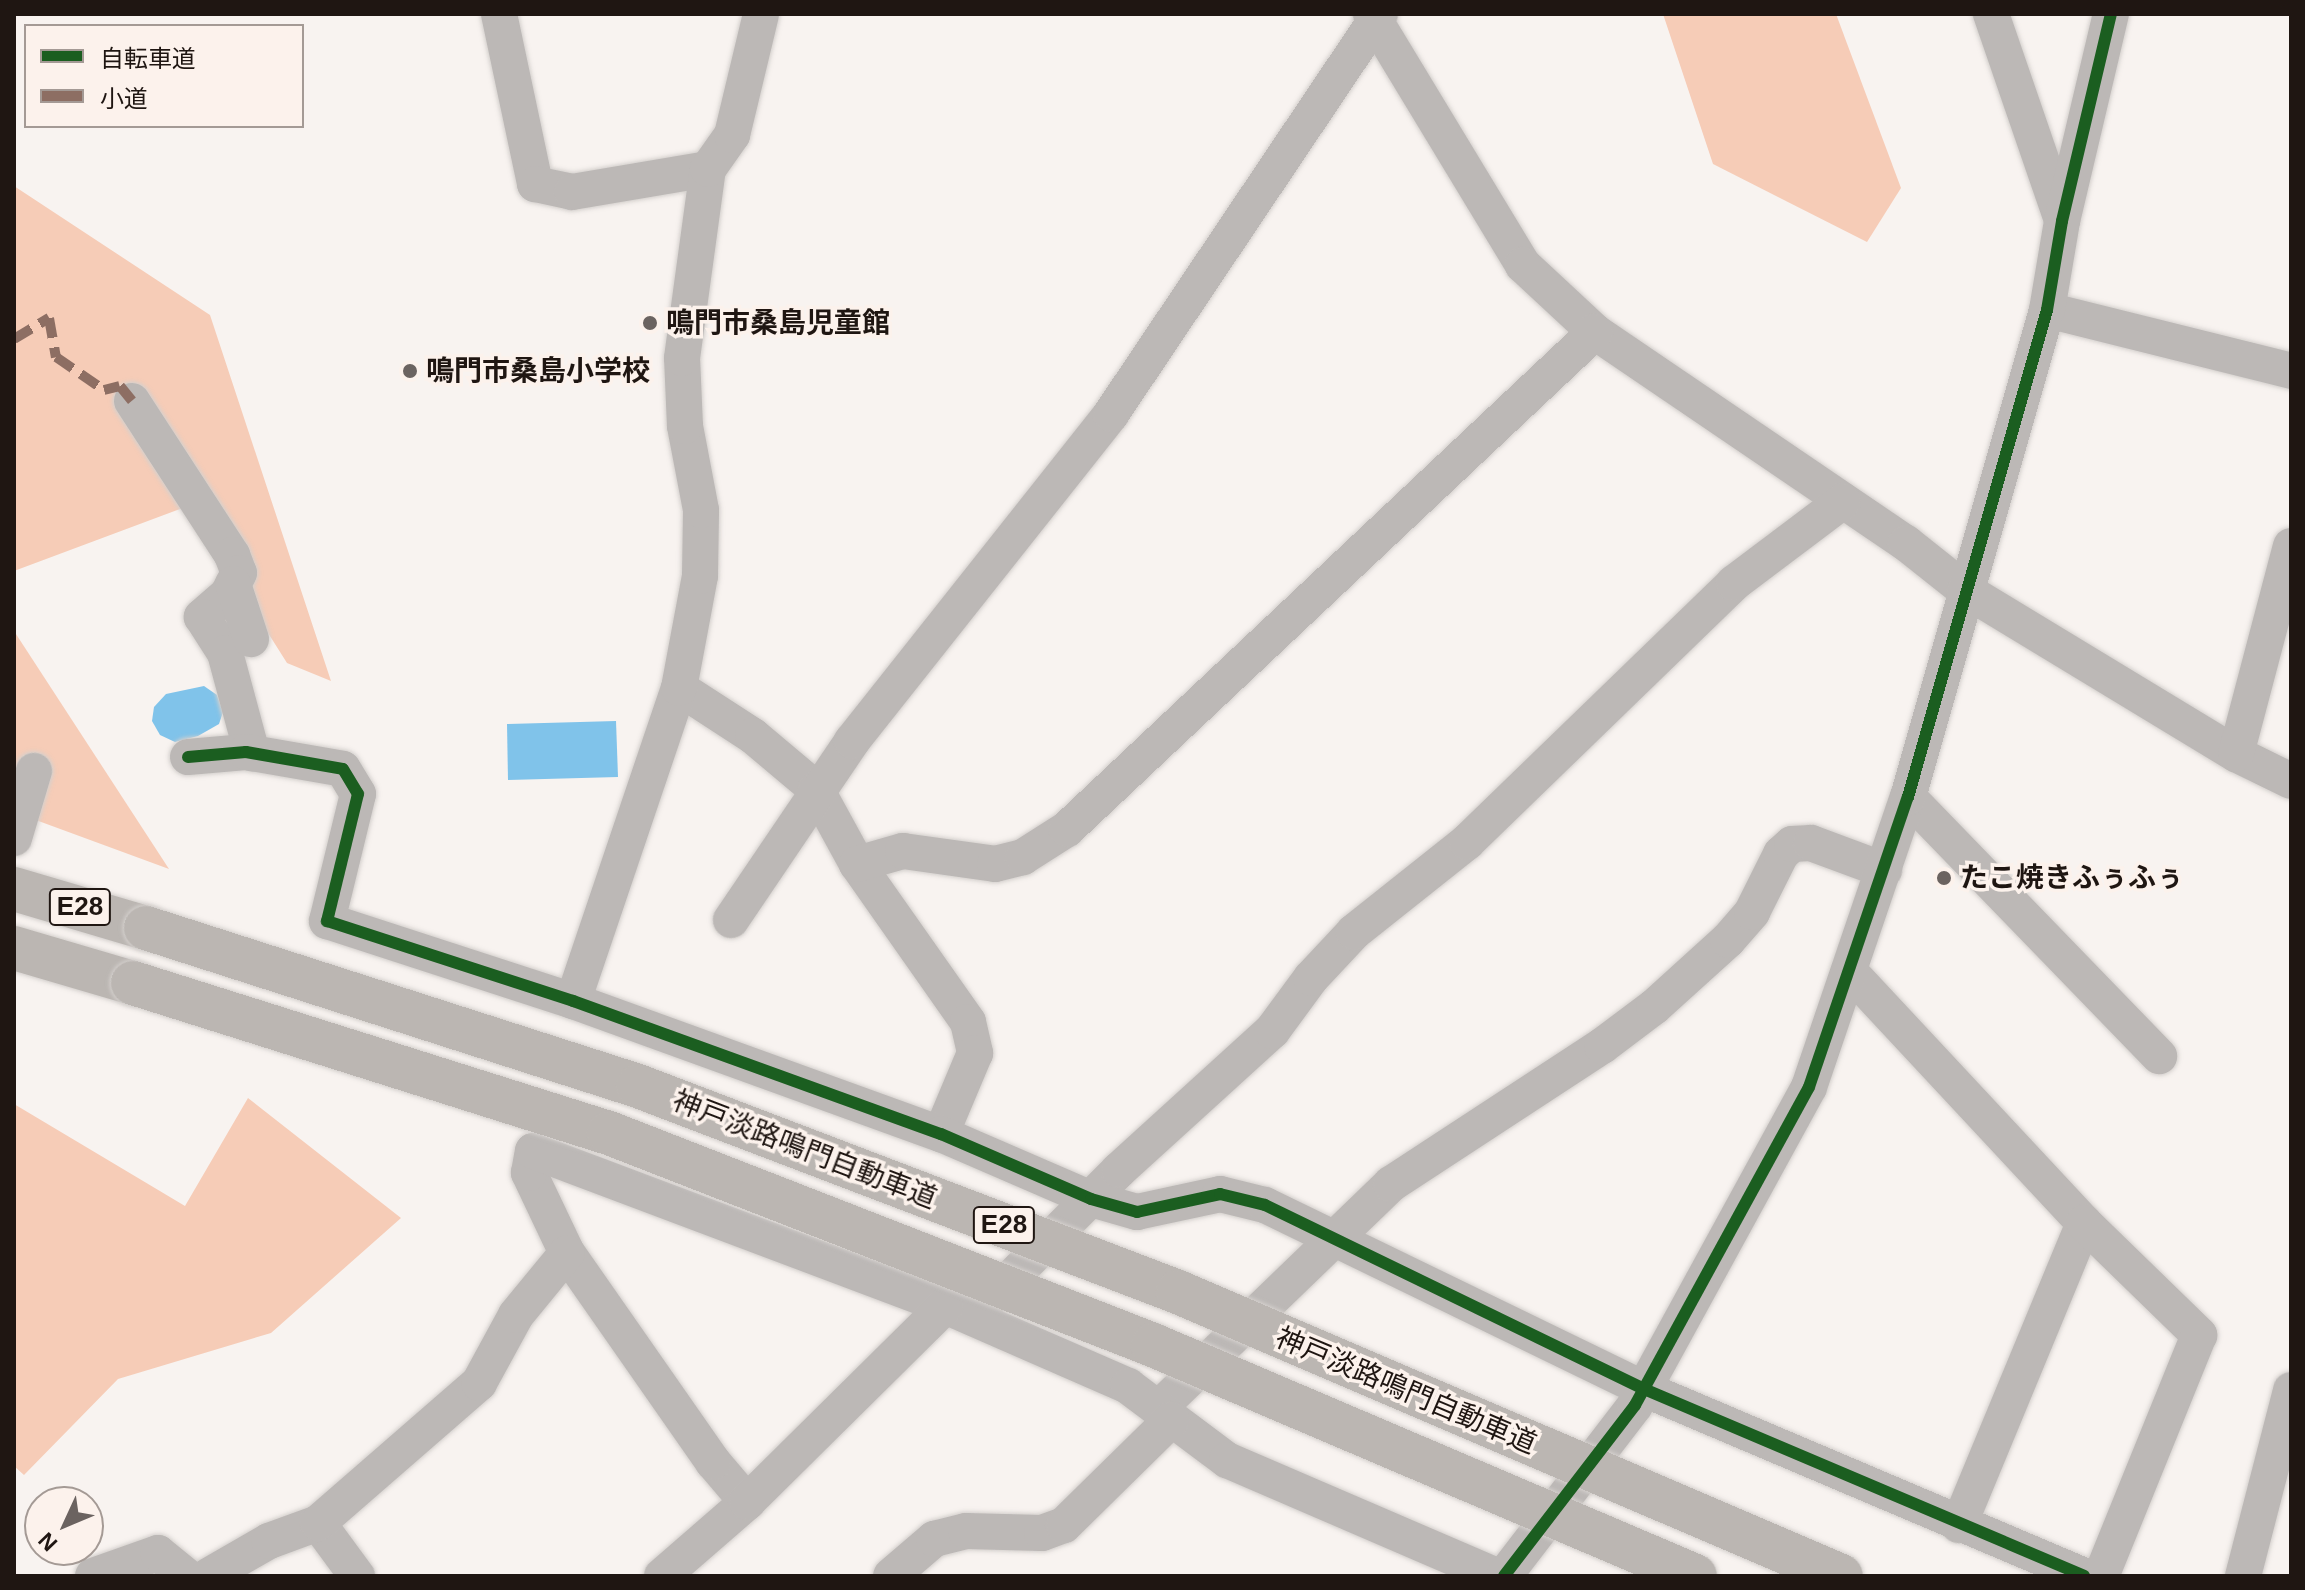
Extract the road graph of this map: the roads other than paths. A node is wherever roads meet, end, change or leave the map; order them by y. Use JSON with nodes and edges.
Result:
{"nodes":[{"id":1,"x":499,"y":14,"type":"edge"},
{"id":2,"x":761,"y":14,"type":"edge"},
{"id":3,"x":1991,"y":14,"type":"edge"},
{"id":4,"x":2111,"y":14,"type":"edge"},
{"id":5,"x":1375,"y":17,"type":"edge"},
{"id":6,"x":708,"y":169,"type":"junction"},
{"id":7,"x":2062,"y":221,"type":"junction"},
{"id":8,"x":2047,"y":310,"type":"junction"},
{"id":9,"x":1595,"y":332,"type":"junction"},
{"id":10,"x":2291,"y":371,"type":"edge"},
{"id":11,"x":132,"y":401,"type":"dead end"},
{"id":12,"x":1843,"y":501,"type":"junction"},
{"id":13,"x":2291,"y":546,"type":"edge"},
{"id":14,"x":233,"y":584,"type":"junction"},
{"id":15,"x":1965,"y":590,"type":"junction"},
{"id":16,"x":251,"y":639,"type":"dead end"},
{"id":17,"x":679,"y":688,"type":"junction"},
{"id":18,"x":252,"y":753,"type":"junction"},
{"id":19,"x":2236,"y":754,"type":"junction"},
{"id":20,"x":188,"y":757,"type":"dead end"},
{"id":21,"x":34,"y":771,"type":"dead end"},
{"id":22,"x":2291,"y":781,"type":"edge"},
{"id":23,"x":816,"y":789,"type":"junction"},
{"id":24,"x":1908,"y":797,"type":"junction"},
{"id":25,"x":14,"y":838,"type":"edge"},
{"id":26,"x":857,"y":864,"type":"junction"},
{"id":27,"x":1884,"y":870,"type":"junction"},
{"id":28,"x":14,"y":889,"type":"edge"},
{"id":29,"x":731,"y":920,"type":"dead end"},
{"id":30,"x":14,"y":948,"type":"edge"},
{"id":31,"x":1850,"y":972,"type":"junction"},
{"id":32,"x":573,"y":1001,"type":"junction"},
{"id":33,"x":2159,"y":1056,"type":"dead end"},
{"id":34,"x":941,"y":1134,"type":"junction"},
{"id":35,"x":1091,"y":1199,"type":"junction"},
{"id":36,"x":2084,"y":1223,"type":"junction"},
{"id":37,"x":1333,"y":1240,"type":"junction"},
{"id":38,"x":567,"y":1253,"type":"junction"},
{"id":39,"x":958,"y":1312,"type":"junction"},
{"id":40,"x":1644,"y":1389,"type":"junction"},
{"id":41,"x":2291,"y":1390,"type":"edge"},
{"id":42,"x":1165,"y":1414,"type":"junction"},
{"id":43,"x":747,"y":1502,"type":"junction"},
{"id":44,"x":318,"y":1523,"type":"junction"},
{"id":45,"x":1959,"y":1525,"type":"junction"},
{"id":46,"x":93,"y":1576,"type":"edge"},
{"id":47,"x":186,"y":1576,"type":"edge"},
{"id":48,"x":208,"y":1576,"type":"edge"},
{"id":49,"x":357,"y":1576,"type":"edge"},
{"id":50,"x":662,"y":1576,"type":"edge"},
{"id":51,"x":891,"y":1576,"type":"edge"},
{"id":52,"x":1496,"y":1576,"type":"edge"},
{"id":53,"x":1504,"y":1576,"type":"edge"},
{"id":54,"x":1695,"y":1576,"type":"edge"},
{"id":55,"x":1841,"y":1576,"type":"edge"},
{"id":56,"x":2084,"y":1576,"type":"edge"},
{"id":57,"x":2101,"y":1576,"type":"edge"},
{"id":58,"x":2243,"y":1576,"type":"edge"}],
"edges":[{"from":1,"to":6,"type":"street"},
{"from":2,"to":6,"type":"street"},
{"from":3,"to":7,"type":"street"},
{"from":4,"to":7,"type":"street"},
{"from":5,"to":9,"type":"street"},
{"from":5,"to":23,"type":"street"},
{"from":6,"to":17,"type":"street"},
{"from":7,"to":8,"type":"street"},
{"from":8,"to":10,"type":"street"},
{"from":8,"to":15,"type":"street"},
{"from":9,"to":12,"type":"street"},
{"from":9,"to":26,"type":"street"},
{"from":11,"to":14,"type":"street"},
{"from":12,"to":15,"type":"street"},
{"from":12,"to":35,"type":"street"},
{"from":13,"to":19,"type":"street"},
{"from":14,"to":16,"type":"street"},
{"from":14,"to":18,"type":"street"},
{"from":15,"to":19,"type":"street"},
{"from":15,"to":24,"type":"street"},
{"from":17,"to":23,"type":"street"},
{"from":17,"to":32,"type":"street"},
{"from":18,"to":20,"type":"street"},
{"from":18,"to":32,"type":"street"},
{"from":19,"to":22,"type":"street"},
{"from":21,"to":25,"type":"street"},
{"from":23,"to":26,"type":"street"},
{"from":23,"to":29,"type":"street"},
{"from":24,"to":27,"type":"street"},
{"from":24,"to":33,"type":"street"},
{"from":26,"to":34,"type":"street"},
{"from":27,"to":31,"type":"street"},
{"from":27,"to":37,"type":"street"},
{"from":28,"to":55,"type":"highway","name":"神戸淡路鳴門自動車道","number":"E28","bridge":true},
{"from":30,"to":54,"type":"highway","name":"神戸淡路鳴門自動車道","number":"E28","bridge":true},
{"from":31,"to":36,"type":"street"},
{"from":31,"to":40,"type":"street"},
{"from":32,"to":34,"type":"street"},
{"from":34,"to":35,"type":"street"},
{"from":35,"to":37,"type":"street"},
{"from":35,"to":39,"type":"street"},
{"from":36,"to":45,"type":"street"},
{"from":36,"to":57,"type":"street"},
{"from":37,"to":40,"type":"street"},
{"from":37,"to":42,"type":"street"},
{"from":38,"to":39,"type":"street"},
{"from":38,"to":43,"type":"street"},
{"from":38,"to":44,"type":"street"},
{"from":39,"to":42,"type":"street"},
{"from":39,"to":43,"type":"street"},
{"from":40,"to":45,"type":"street"},
{"from":40,"to":53,"type":"street"},
{"from":41,"to":58,"type":"street"},
{"from":42,"to":51,"type":"street"},
{"from":42,"to":52,"type":"street"},
{"from":43,"to":50,"type":"street"},
{"from":44,"to":48,"type":"street"},
{"from":44,"to":49,"type":"street"},
{"from":45,"to":56,"type":"street"},
{"from":46,"to":47,"type":"street"}]}
